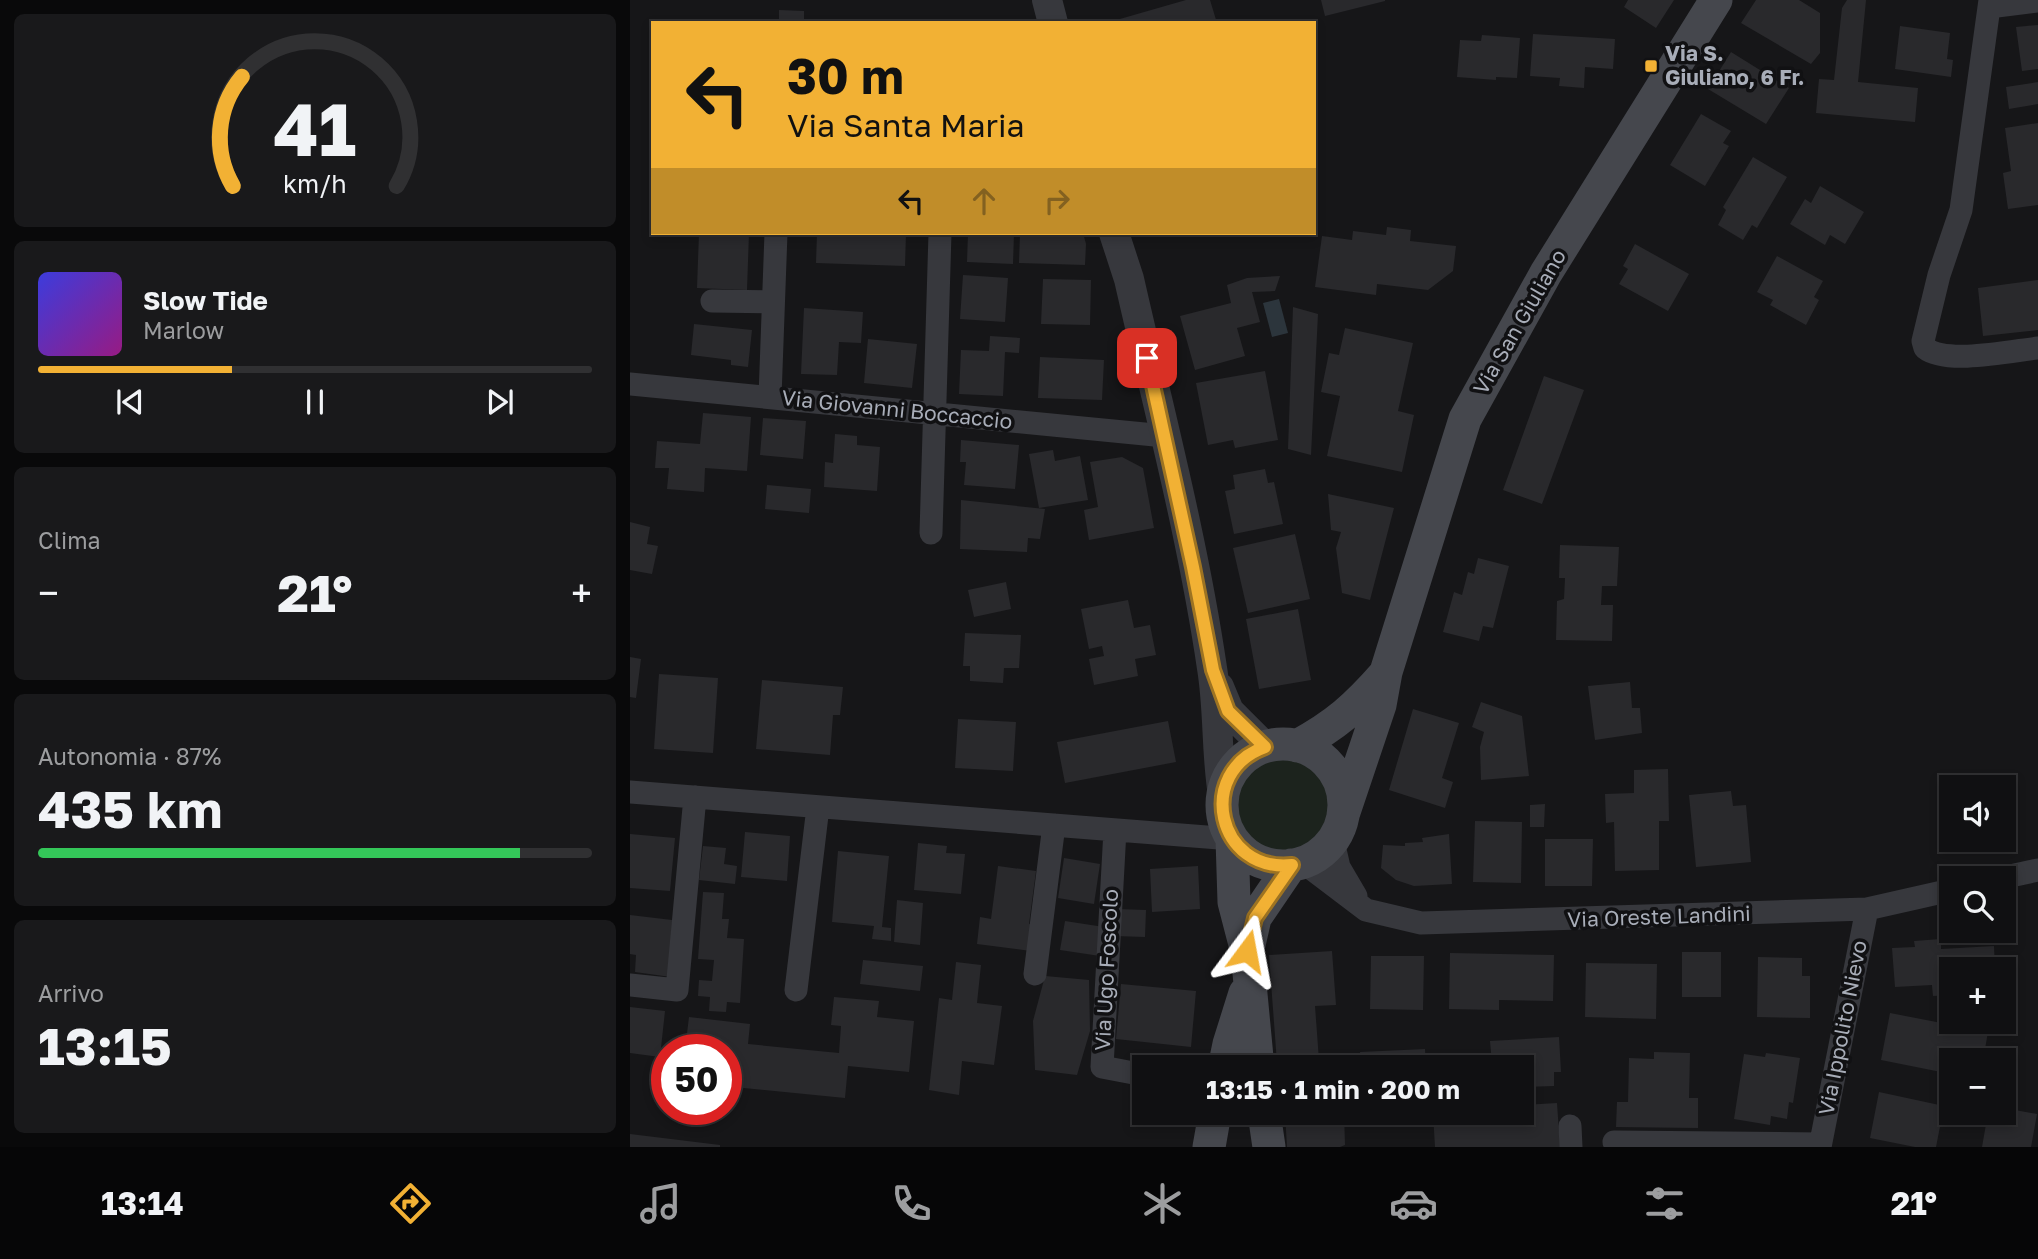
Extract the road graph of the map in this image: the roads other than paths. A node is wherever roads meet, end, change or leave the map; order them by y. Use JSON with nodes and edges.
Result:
{"nodes":[{"id":1,"x":1047,"y":0,"type":"edge"},
{"id":2,"x":1716,"y":0,"type":"edge"},
{"id":3,"x":2038,"y":1,"type":"edge"},
{"id":4,"x":1990,"y":4,"type":"edge"},
{"id":5,"x":1052,"y":21,"type":"edge"},
{"id":6,"x":776,"y":235,"type":"edge"},
{"id":7,"x":940,"y":235,"type":"edge"},
{"id":8,"x":1115,"y":235,"type":"edge"},
{"id":9,"x":712,"y":301,"type":"dead end"},
{"id":10,"x":773,"y":302,"type":"junction"},
{"id":11,"x":2038,"y":348,"type":"edge"},
{"id":12,"x":630,"y":384,"type":"edge"},
{"id":13,"x":770,"y":397,"type":"junction"},
{"id":14,"x":935,"y":414,"type":"junction"},
{"id":15,"x":1165,"y":436,"type":"junction"},
{"id":16,"x":931,"y":533,"type":"dead end"},
{"id":17,"x":1213,"y":670,"type":"junction"},
{"id":18,"x":1386,"y":672,"type":"junction"},
{"id":19,"x":1281,"y":747,"type":"junction"},
{"id":20,"x":630,"y":792,"type":"edge"},
{"id":21,"x":1223,"y":795,"type":"junction"},
{"id":22,"x":695,"y":797,"type":"junction"},
{"id":23,"x":818,"y":807,"type":"junction"},
{"id":24,"x":1054,"y":825,"type":"junction"},
{"id":25,"x":1338,"y":828,"type":"junction"},
{"id":26,"x":1115,"y":830,"type":"junction"},
{"id":27,"x":1232,"y":839,"type":"junction"},
{"id":28,"x":1298,"y":864,"type":"junction"},
{"id":29,"x":2038,"y":870,"type":"edge"},
{"id":30,"x":2016,"y":875,"type":"edge"},
{"id":31,"x":1939,"y":893,"type":"edge"},
{"id":32,"x":1867,"y":909,"type":"junction"},
{"id":33,"x":1366,"y":910,"type":"junction"},
{"id":34,"x":1248,"y":966,"type":"junction"},
{"id":35,"x":1035,"y":974,"type":"dead end"},
{"id":36,"x":630,"y":985,"type":"edge"},
{"id":37,"x":796,"y":989,"type":"dead end"},
{"id":38,"x":1226,"y":1055,"type":"edge"},
{"id":39,"x":1257,"y":1055,"type":"edge"},
{"id":40,"x":1132,"y":1073,"type":"edge"},
{"id":41,"x":1213,"y":1125,"type":"edge"},
{"id":42,"x":1266,"y":1125,"type":"edge"},
{"id":43,"x":1614,"y":1142,"type":"dead end"},
{"id":44,"x":1820,"y":1145,"type":"edge"},
{"id":45,"x":1209,"y":1147,"type":"edge"},
{"id":46,"x":1269,"y":1147,"type":"edge"}],
"edges":[{"from":1,"to":5,"type":"street"},
{"from":2,"to":18,"type":"main road","name":"Via San Giuliano"},
{"from":3,"to":4,"type":"street"},
{"from":4,"to":11,"type":"street"},
{"from":6,"to":10,"type":"street"},
{"from":7,"to":14,"type":"street"},
{"from":8,"to":15,"type":"street"},
{"from":9,"to":10,"type":"street"},
{"from":10,"to":13,"type":"street"},
{"from":12,"to":13,"type":"street","name":"Via Giovanni Boccaccio"},
{"from":13,"to":14,"type":"street","name":"Via Giovanni Boccaccio"},
{"from":14,"to":15,"type":"street","name":"Via Giovanni Boccaccio"},
{"from":14,"to":16,"type":"street"},
{"from":15,"to":17,"type":"street"},
{"from":17,"to":19,"type":"street"},
{"from":17,"to":21,"type":"street"},
{"from":18,"to":19,"type":"main road"},
{"from":18,"to":25,"type":"main road","name":"Via San Giuliano"},
{"from":19,"to":21,"type":"main road"},
{"from":19,"to":25,"type":"main road"},
{"from":20,"to":22,"type":"street"},
{"from":21,"to":27,"type":"main road"},
{"from":22,"to":23,"type":"street"},
{"from":22,"to":36,"type":"street"},
{"from":23,"to":24,"type":"street"},
{"from":23,"to":37,"type":"street"},
{"from":24,"to":26,"type":"street"},
{"from":24,"to":35,"type":"street"},
{"from":25,"to":28,"type":"main road"},
{"from":25,"to":33,"type":"street"},
{"from":26,"to":27,"type":"street"},
{"from":26,"to":40,"type":"street","name":"Via Ugo Foscolo"},
{"from":27,"to":28,"type":"main road"},
{"from":27,"to":34,"type":"main road"},
{"from":28,"to":33,"type":"street","name":"Via Oreste Landini"},
{"from":28,"to":34,"type":"main road"},
{"from":29,"to":30,"type":"street"},
{"from":31,"to":32,"type":"street","name":"Via Oreste Landini"},
{"from":32,"to":33,"type":"street","name":"Via Oreste Landini"},
{"from":32,"to":44,"type":"street","name":"Via Ippolito Nievo"},
{"from":34,"to":38,"type":"main road"},
{"from":34,"to":39,"type":"main road"},
{"from":41,"to":45,"type":"main road"},
{"from":42,"to":46,"type":"main road"},
{"from":43,"to":44,"type":"street"}]}
